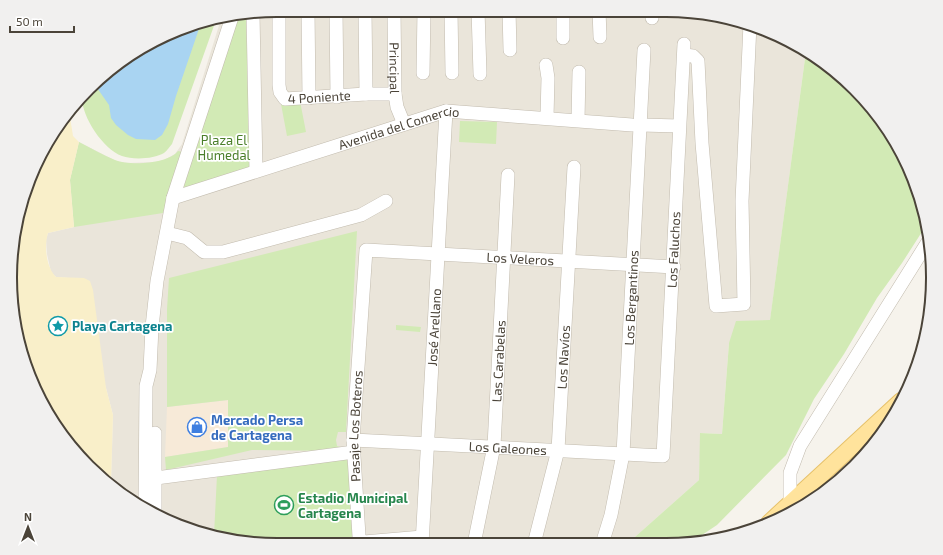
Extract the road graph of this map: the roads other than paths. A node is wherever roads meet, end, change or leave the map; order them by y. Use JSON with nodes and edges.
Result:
{"nodes":[{"id":1,"x":279,"y":17,"type":"edge"},
{"id":2,"x":308,"y":17,"type":"edge"},
{"id":3,"x":336,"y":17,"type":"edge"},
{"id":4,"x":365,"y":17,"type":"edge"},
{"id":5,"x":394,"y":17,"type":"edge"},
{"id":6,"x":424,"y":17,"type":"edge"},
{"id":7,"x":451,"y":17,"type":"edge"},
{"id":8,"x":478,"y":17,"type":"edge"},
{"id":9,"x":509,"y":17,"type":"edge"},
{"id":10,"x":562,"y":17,"type":"edge"},
{"id":11,"x":599,"y":17,"type":"edge"},
{"id":12,"x":252,"y":18,"type":"edge"},
{"id":13,"x":231,"y":21,"type":"edge"},
{"id":14,"x":750,"y":31,"type":"edge"},
{"id":15,"x":600,"y":37,"type":"dead end"},
{"id":16,"x":563,"y":38,"type":"dead end"},
{"id":17,"x":510,"y":50,"type":"dead end"},
{"id":18,"x":644,"y":50,"type":"dead end"},
{"id":19,"x":546,"y":65,"type":"dead end"},
{"id":20,"x":579,"y":72,"type":"dead end"},
{"id":21,"x":423,"y":73,"type":"dead end"},
{"id":22,"x":452,"y":73,"type":"dead end"},
{"id":23,"x":480,"y":74,"type":"dead end"},
{"id":24,"x":366,"y":94,"type":"junction"},
{"id":25,"x":396,"y":94,"type":"junction"},
{"id":26,"x":337,"y":97,"type":"junction"},
{"id":27,"x":309,"y":98,"type":"junction"},
{"id":28,"x":446,"y":111,"type":"junction"},
{"id":29,"x":547,"y":117,"type":"junction"},
{"id":30,"x":578,"y":120,"type":"junction"},
{"id":31,"x":404,"y":124,"type":"junction"},
{"id":32,"x":637,"y":125,"type":"junction"},
{"id":33,"x":679,"y":126,"type":"junction"},
{"id":34,"x":574,"y":167,"type":"dead end"},
{"id":35,"x":256,"y":171,"type":"junction"},
{"id":36,"x":508,"y":175,"type":"dead end"},
{"id":37,"x":173,"y":198,"type":"junction"},
{"id":38,"x":386,"y":201,"type":"dead end"},
{"id":39,"x":167,"y":233,"type":"junction"},
{"id":40,"x":924,"y":248,"type":"edge"},
{"id":41,"x":366,"y":250,"type":"joint"},
{"id":42,"x":438,"y":254,"type":"junction"},
{"id":43,"x":504,"y":259,"type":"junction"},
{"id":44,"x":570,"y":262,"type":"junction"},
{"id":45,"x":632,"y":265,"type":"junction"},
{"id":46,"x":674,"y":267,"type":"junction"},
{"id":47,"x":150,"y":370,"type":"junction"},
{"id":48,"x":891,"y":407,"type":"edge"},
{"id":49,"x":888,"y":413,"type":"edge"},
{"id":50,"x":878,"y":422,"type":"junction"},
{"id":51,"x":426,"y":444,"type":"junction"},
{"id":52,"x":354,"y":446,"type":"junction"},
{"id":53,"x":494,"y":446,"type":"junction"},
{"id":54,"x":558,"y":450,"type":"junction"},
{"id":55,"x":623,"y":454,"type":"junction"},
{"id":56,"x":663,"y":456,"type":"joint"},
{"id":57,"x":156,"y":478,"type":"junction"},
{"id":58,"x":145,"y":502,"type":"edge"},
{"id":59,"x":790,"y":502,"type":"junction"},
{"id":60,"x":155,"y":507,"type":"edge"},
{"id":61,"x":781,"y":511,"type":"edge"},
{"id":62,"x":360,"y":538,"type":"edge"},
{"id":63,"x":422,"y":538,"type":"edge"},
{"id":64,"x":475,"y":538,"type":"edge"},
{"id":65,"x":536,"y":538,"type":"edge"},
{"id":66,"x":604,"y":538,"type":"edge"}],
"edges":[{"from":1,"to":27,"type":"street","name":"4 Poniente"},
{"from":2,"to":27,"type":"street"},
{"from":3,"to":26,"type":"street"},
{"from":4,"to":24,"type":"street"},
{"from":5,"to":25,"type":"street","name":"Principal"},
{"from":6,"to":21,"type":"street"},
{"from":7,"to":22,"type":"street"},
{"from":8,"to":23,"type":"street"},
{"from":9,"to":17,"type":"street"},
{"from":10,"to":16,"type":"street"},
{"from":11,"to":15,"type":"street"},
{"from":12,"to":35,"type":"street"},
{"from":13,"to":37,"type":"street"},
{"from":14,"to":33,"type":"street","name":"Los Faluchos"},
{"from":18,"to":32,"type":"street","name":"Los Bergantinos"},
{"from":19,"to":29,"type":"street"},
{"from":20,"to":30,"type":"street"},
{"from":24,"to":25,"type":"street","name":"4 Poniente"},
{"from":24,"to":26,"type":"street","name":"4 Poniente"},
{"from":25,"to":31,"type":"street","name":"Principal"},
{"from":26,"to":27,"type":"street","name":"4 Poniente"},
{"from":28,"to":29,"type":"street","name":"Avenida del Comercio"},
{"from":28,"to":31,"type":"street","name":"Avenida del Comercio"},
{"from":28,"to":42,"type":"street","name":"José Arellano"},
{"from":29,"to":30,"type":"street","name":"Avenida del Comercio"},
{"from":30,"to":32,"type":"street","name":"Avenida del Comercio"},
{"from":31,"to":35,"type":"street","name":"Avenida del Comercio"},
{"from":32,"to":33,"type":"street","name":"Avenida del Comercio"},
{"from":32,"to":45,"type":"street","name":"Los Bergantinos"},
{"from":33,"to":46,"type":"street","name":"Los Faluchos"},
{"from":34,"to":44,"type":"street","name":"Los Navíos"},
{"from":35,"to":37,"type":"street","name":"Avenida del Comercio"},
{"from":36,"to":43,"type":"street","name":"Las Carabelas"},
{"from":37,"to":39,"type":"street"},
{"from":38,"to":39,"type":"street"},
{"from":39,"to":47,"type":"street"},
{"from":40,"to":59,"type":"street"},
{"from":41,"to":42,"type":"street","name":"Los Veleros"},
{"from":41,"to":52,"type":"street","name":"Pasaje Los Boteros"},
{"from":42,"to":43,"type":"street","name":"Los Veleros"},
{"from":42,"to":51,"type":"street","name":"José Arellano"},
{"from":43,"to":44,"type":"street","name":"Los Veleros"},
{"from":43,"to":53,"type":"street","name":"Las Carabelas"},
{"from":44,"to":45,"type":"street","name":"Los Veleros"},
{"from":44,"to":54,"type":"street","name":"Los Navíos"},
{"from":45,"to":46,"type":"street","name":"Los Veleros"},
{"from":45,"to":55,"type":"street","name":"Los Bergantinos"},
{"from":46,"to":56,"type":"street","name":"Los Faluchos"},
{"from":47,"to":57,"type":"street"},
{"from":47,"to":58,"type":"street"},
{"from":48,"to":50,"type":"main road"},
{"from":49,"to":50,"type":"main road"},
{"from":50,"to":59,"type":"main road"},
{"from":51,"to":52,"type":"street","name":"Los Galeones"},
{"from":51,"to":53,"type":"street","name":"Los Galeones"},
{"from":51,"to":63,"type":"street","name":"José Arellano"},
{"from":52,"to":57,"type":"street","name":"Los Galeones"},
{"from":52,"to":62,"type":"street","name":"Pasaje Los Boteros"},
{"from":53,"to":54,"type":"street","name":"Los Galeones"},
{"from":53,"to":64,"type":"street","name":"Las Carabelas"},
{"from":54,"to":55,"type":"street","name":"Los Galeones"},
{"from":54,"to":65,"type":"street","name":"Los Navíos"},
{"from":55,"to":56,"type":"street","name":"Los Galeones"},
{"from":55,"to":66,"type":"street","name":"Los Bergantinos"},
{"from":57,"to":60,"type":"street"},
{"from":59,"to":61,"type":"main road"}]}
